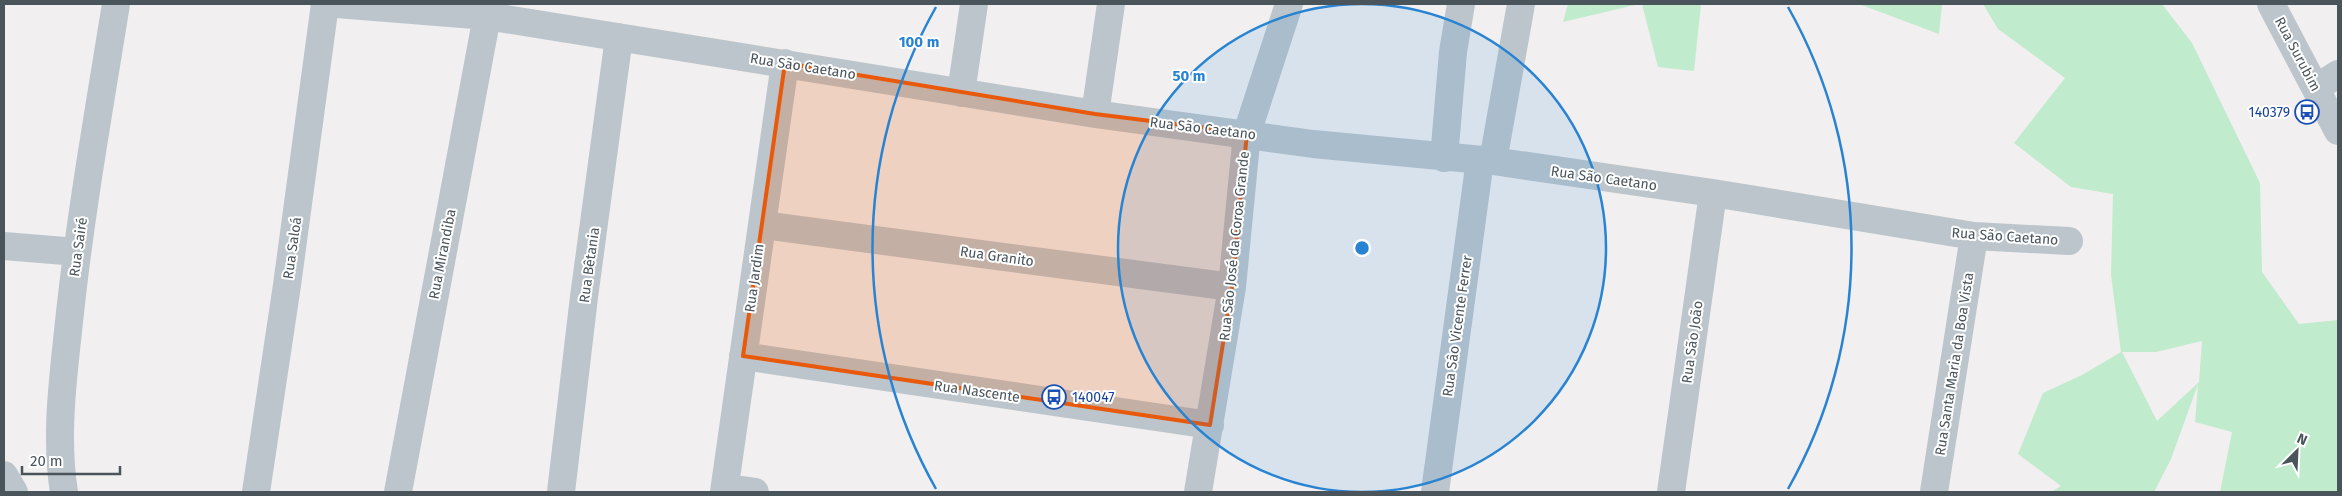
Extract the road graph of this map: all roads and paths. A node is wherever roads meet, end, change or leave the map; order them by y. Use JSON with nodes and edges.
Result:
{"nodes":[{"id":1,"x":116,"y":4,"type":"edge"},
{"id":2,"x":325,"y":4,"type":"edge"},
{"id":3,"x":338,"y":4,"type":"edge"},
{"id":4,"x":974,"y":4,"type":"edge"},
{"id":5,"x":1111,"y":4,"type":"edge"},
{"id":6,"x":1289,"y":4,"type":"edge"},
{"id":7,"x":1461,"y":4,"type":"edge"},
{"id":8,"x":1521,"y":4,"type":"edge"},
{"id":9,"x":2271,"y":4,"type":"edge"},
{"id":10,"x":432,"y":8,"type":"edge"},
{"id":11,"x":487,"y":16,"type":"junction"},
{"id":12,"x":619,"y":37,"type":"junction"},
{"id":13,"x":785,"y":63,"type":"junction"},
{"id":14,"x":2327,"y":81,"type":"edge"},
{"id":15,"x":961,"y":92,"type":"junction"},
{"id":16,"x":1095,"y":114,"type":"junction"},
{"id":17,"x":2338,"y":131,"type":"edge"},
{"id":18,"x":1247,"y":133,"type":"junction"},
{"id":19,"x":1444,"y":158,"type":"junction"},
{"id":20,"x":1486,"y":161,"type":"junction"},
{"id":21,"x":1713,"y":193,"type":"junction"},
{"id":22,"x":762,"y":225,"type":"junction"},
{"id":23,"x":1974,"y":236,"type":"junction"},
{"id":24,"x":2069,"y":240,"type":"dead end"},
{"id":25,"x":4,"y":246,"type":"edge"},
{"id":26,"x":76,"y":252,"type":"junction"},
{"id":27,"x":1232,"y":287,"type":"junction"},
{"id":28,"x":743,"y":356,"type":"junction"},
{"id":29,"x":1210,"y":425,"type":"junction"},
{"id":30,"x":4,"y":475,"type":"edge"},
{"id":31,"x":725,"y":490,"type":"edge"},
{"id":32,"x":14,"y":492,"type":"edge"},
{"id":33,"x":64,"y":492,"type":"edge"},
{"id":34,"x":256,"y":492,"type":"edge"},
{"id":35,"x":398,"y":492,"type":"edge"},
{"id":36,"x":561,"y":492,"type":"edge"},
{"id":37,"x":755,"y":492,"type":"edge"},
{"id":38,"x":1198,"y":492,"type":"edge"},
{"id":39,"x":1435,"y":492,"type":"edge"},
{"id":40,"x":1671,"y":492,"type":"edge"},
{"id":41,"x":1934,"y":492,"type":"edge"}],
"edges":[{"from":1,"to":26,"type":"street","name":"Rua Sairé"},
{"from":2,"to":34,"type":"street","name":"Rua Saloá"},
{"from":3,"to":10,"type":"street","name":"Rua São Caetano"},
{"from":4,"to":15,"type":"street"},
{"from":5,"to":16,"type":"street"},
{"from":6,"to":18,"type":"street","name":"Rua São José da Coroa Grande"},
{"from":7,"to":19,"type":"street"},
{"from":8,"to":20,"type":"street","name":"Rua Sâo Vicente Ferrer"},
{"from":9,"to":14,"type":"street","name":"Rua Surubim"},
{"from":10,"to":11,"type":"street","name":"Rua São Caetano"},
{"from":11,"to":12,"type":"street","name":"Rua São Caetano"},
{"from":11,"to":35,"type":"street","name":"Rua Mirandiba"},
{"from":12,"to":13,"type":"street","name":"Rua São Caetano"},
{"from":12,"to":36,"type":"street","name":"Rua Bêtania"},
{"from":13,"to":15,"type":"street","name":"Rua São Caetano"},
{"from":13,"to":22,"type":"street","name":"Rua Jardim"},
{"from":14,"to":17,"type":"street","name":"Rua Surubim"},
{"from":15,"to":16,"type":"street","name":"Rua São Caetano"},
{"from":16,"to":18,"type":"street","name":"Rua São Caetano"},
{"from":18,"to":19,"type":"street","name":"Rua São Caetano"},
{"from":18,"to":27,"type":"street","name":"Rua São José da Coroa Grande"},
{"from":19,"to":20,"type":"street","name":"Rua São Caetano"},
{"from":20,"to":21,"type":"street","name":"Rua São Caetano"},
{"from":20,"to":39,"type":"street","name":"Rua Sâo Vicente Ferrer"},
{"from":21,"to":23,"type":"street","name":"Rua São Caetano"},
{"from":21,"to":40,"type":"street","name":"Rua São João"},
{"from":22,"to":27,"type":"street","name":"Rua Granito"},
{"from":22,"to":28,"type":"street","name":"Rua Jardim"},
{"from":23,"to":24,"type":"street","name":"Rua São Caetano"},
{"from":23,"to":41,"type":"street","name":"Rua Santa Maria da Boa Vista"},
{"from":25,"to":26,"type":"street"},
{"from":26,"to":33,"type":"street","name":"Rua Sairé"},
{"from":27,"to":29,"type":"street","name":"Rua São José da Coroa Grande"},
{"from":28,"to":29,"type":"street","name":"Rua Nascente"},
{"from":28,"to":31,"type":"street","name":"Rua Jardim"},
{"from":29,"to":38,"type":"street","name":"Rua São José da Coroa Grande"},
{"from":30,"to":32,"type":"street"},
{"from":31,"to":37,"type":"street"}]}
